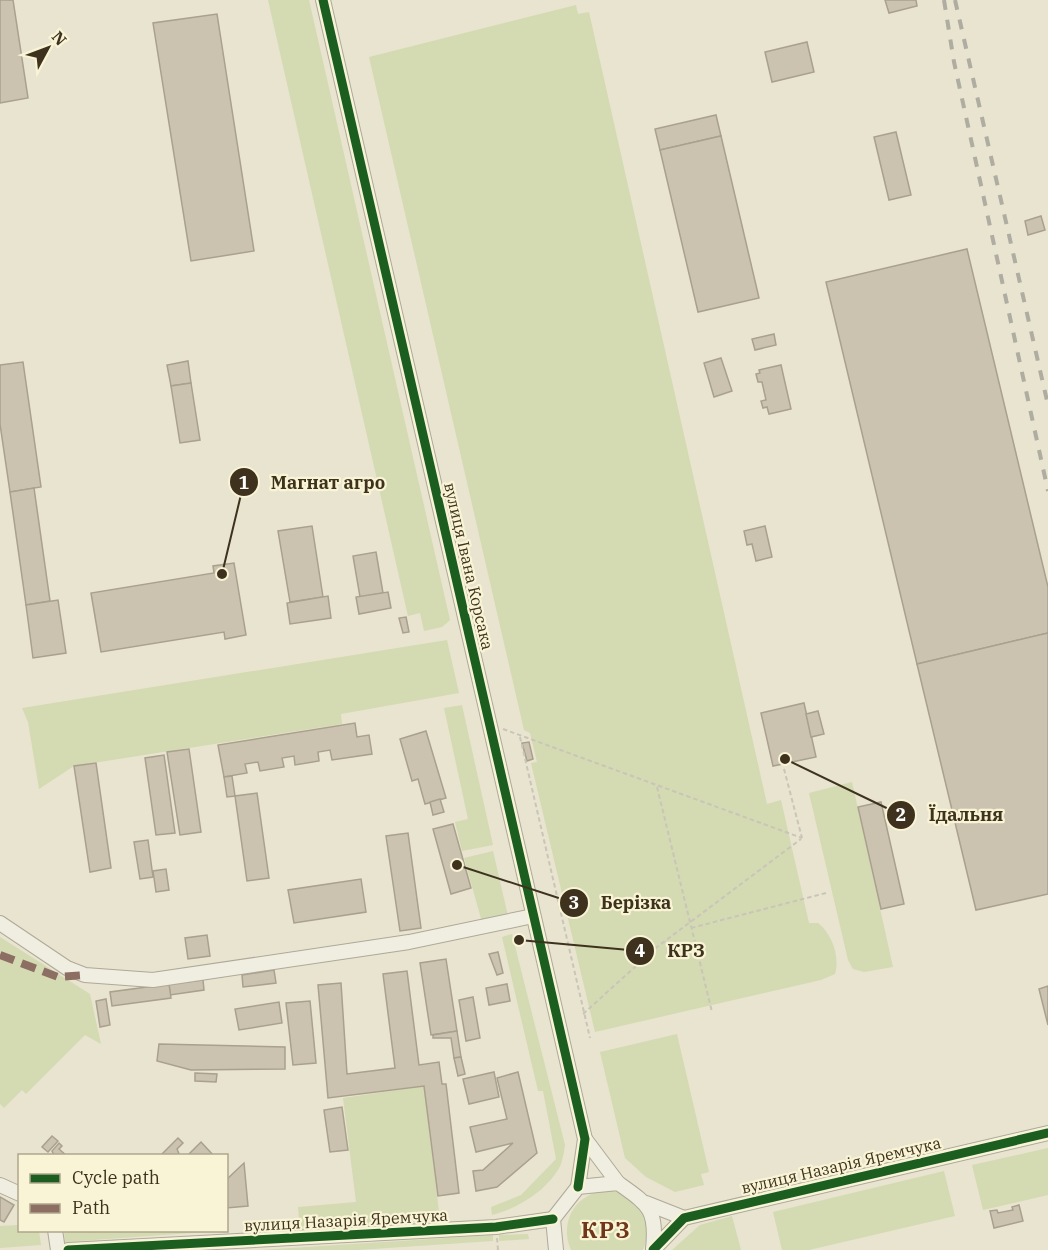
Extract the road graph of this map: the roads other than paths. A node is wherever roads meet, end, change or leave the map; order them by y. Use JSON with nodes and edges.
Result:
{"nodes":[{"id":1,"x":324,"y":0,"type":"edge"},
{"id":2,"x":534,"y":916,"type":"junction"},
{"id":3,"x":0,"y":923,"type":"edge"},
{"id":4,"x":1048,"y":1133,"type":"edge"},
{"id":5,"x":585,"y":1139,"type":"junction"},
{"id":6,"x":618,"y":1183,"type":"junction"},
{"id":7,"x":0,"y":1185,"type":"edge"},
{"id":8,"x":578,"y":1187,"type":"junction"},
{"id":9,"x":18,"y":1193,"type":"edge"},
{"id":10,"x":646,"y":1203,"type":"junction"},
{"id":11,"x":684,"y":1218,"type":"junction"},
{"id":12,"x":553,"y":1219,"type":"junction"},
{"id":13,"x":54,"y":1232,"type":"edge"},
{"id":14,"x":58,"y":1250,"type":"edge"},
{"id":15,"x":68,"y":1250,"type":"edge"},
{"id":16,"x":556,"y":1250,"type":"edge"},
{"id":17,"x":653,"y":1250,"type":"edge"}],
"edges":[{"from":1,"to":2,"type":"street","name":"вулиця Івана Корсака"},
{"from":2,"to":3,"type":"street"},
{"from":2,"to":5,"type":"street","name":"вулиця Івана Корсака"},
{"from":4,"to":11,"type":"street","name":"вулиця Назарія Яремчука"},
{"from":5,"to":6,"type":"street"},
{"from":5,"to":8,"type":"street"},
{"from":6,"to":8,"type":"street"},
{"from":6,"to":10,"type":"street"},
{"from":7,"to":9,"type":"street"},
{"from":8,"to":12,"type":"street"},
{"from":10,"to":11,"type":"street"},
{"from":10,"to":17,"type":"street"},
{"from":11,"to":17,"type":"street"},
{"from":12,"to":15,"type":"street","name":"вулиця Назарія Яремчука"},
{"from":12,"to":16,"type":"street"},
{"from":13,"to":14,"type":"street"}]}
